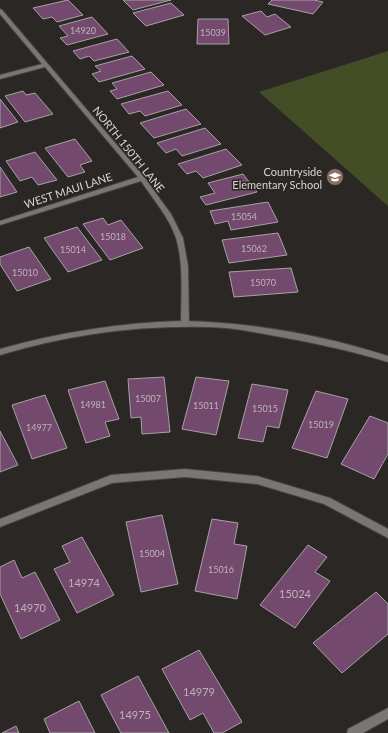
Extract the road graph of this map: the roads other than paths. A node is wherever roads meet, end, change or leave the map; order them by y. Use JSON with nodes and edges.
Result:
{"nodes":[{"id":1,"x":0,"y":11,"type":"edge"},
{"id":2,"x":46,"y":64,"type":"junction"},
{"id":3,"x":0,"y":77,"type":"edge"},
{"id":4,"x":142,"y":178,"type":"junction"},
{"id":5,"x":0,"y":223,"type":"edge"},
{"id":6,"x":185,"y":324,"type":"junction"},
{"id":7,"x":0,"y":352,"type":"edge"},
{"id":8,"x":388,"y":359,"type":"edge"},
{"id":9,"x":0,"y":524,"type":"edge"},
{"id":10,"x":388,"y":534,"type":"edge"},
{"id":11,"x":388,"y":713,"type":"edge"},
{"id":12,"x":352,"y":733,"type":"edge"}],
"edges":[{"from":1,"to":2,"type":"street","name":"NORTH 150TH LANE"},
{"from":2,"to":3,"type":"street"},
{"from":2,"to":4,"type":"street","name":"NORTH 150TH LANE"},
{"from":4,"to":5,"type":"street","name":"WEST MAUI LANE"},
{"from":4,"to":6,"type":"street","name":"NORTH 150TH LANE"},
{"from":6,"to":7,"type":"street"},
{"from":6,"to":8,"type":"street"},
{"from":9,"to":10,"type":"street"},
{"from":11,"to":12,"type":"street"}]}
